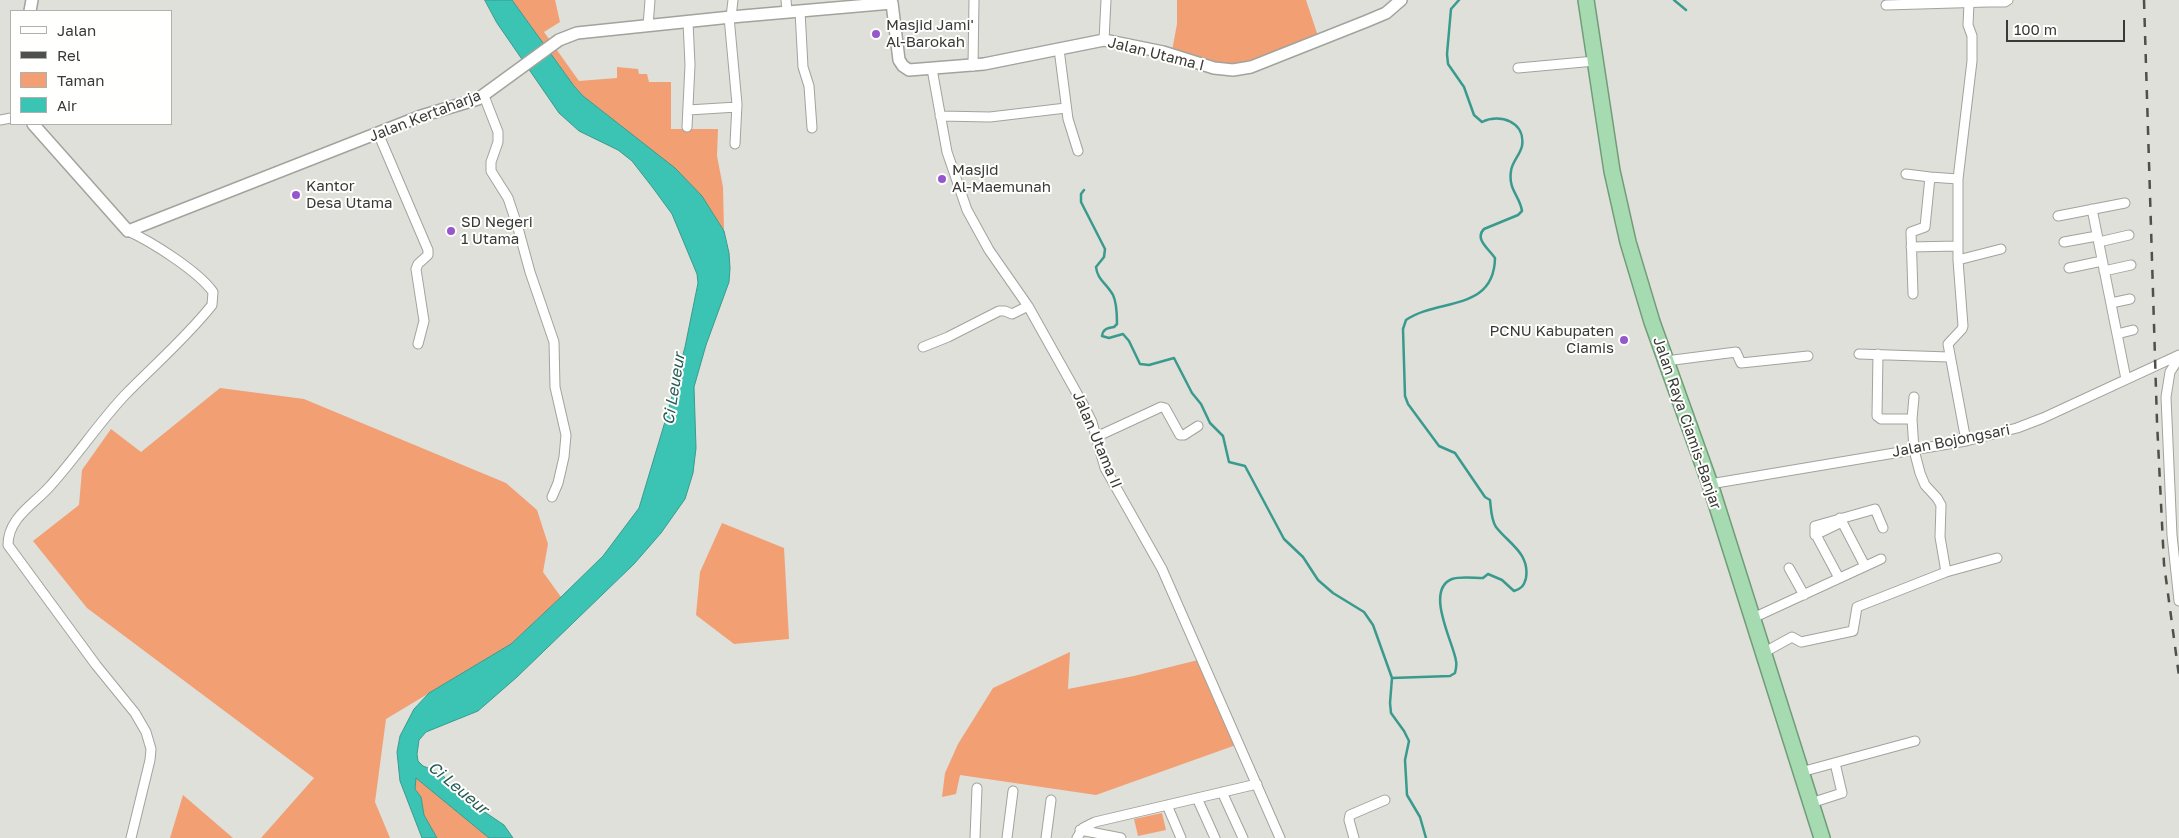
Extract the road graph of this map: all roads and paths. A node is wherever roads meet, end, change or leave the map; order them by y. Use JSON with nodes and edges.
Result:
{"nodes":[{"id":1,"x":650,"y":0,"type":"edge"},
{"id":2,"x":733,"y":0,"type":"edge"},
{"id":3,"x":974,"y":0,"type":"edge"},
{"id":4,"x":1106,"y":0,"type":"edge"},
{"id":5,"x":1401,"y":0,"type":"edge"},
{"id":6,"x":1586,"y":0,"type":"edge"},
{"id":7,"x":2008,"y":0,"type":"edge"},
{"id":8,"x":1988,"y":1,"type":"edge"},
{"id":9,"x":892,"y":2,"type":"edge"},
{"id":10,"x":1969,"y":3,"type":"junction"},
{"id":11,"x":1886,"y":5,"type":"dead end"},
{"id":12,"x":786,"y":6,"type":"edge"},
{"id":13,"x":800,"y":11,"type":"junction"},
{"id":14,"x":730,"y":17,"type":"junction"},
{"id":15,"x":688,"y":22,"type":"junction"},
{"id":16,"x":648,"y":26,"type":"junction"},
{"id":17,"x":1104,"y":40,"type":"junction"},
{"id":18,"x":1059,"y":49,"type":"junction"},
{"id":19,"x":1595,"y":61,"type":"junction"},
{"id":20,"x":974,"y":66,"type":"junction"},
{"id":21,"x":1518,"y":68,"type":"dead end"},
{"id":22,"x":932,"y":69,"type":"junction"},
{"id":23,"x":484,"y":96,"type":"junction"},
{"id":24,"x":737,"y":107,"type":"junction"},
{"id":25,"x":1066,"y":108,"type":"junction"},
{"id":26,"x":688,"y":110,"type":"junction"},
{"id":27,"x":940,"y":116,"type":"junction"},
{"id":28,"x":33,"y":125,"type":"edge"},
{"id":29,"x":687,"y":127,"type":"dead end"},
{"id":30,"x":812,"y":128,"type":"dead end"},
{"id":31,"x":378,"y":133,"type":"junction"},
{"id":32,"x":735,"y":144,"type":"dead end"},
{"id":33,"x":1078,"y":151,"type":"dead end"},
{"id":34,"x":1906,"y":174,"type":"dead end"},
{"id":35,"x":1930,"y":177,"type":"junction"},
{"id":36,"x":1958,"y":179,"type":"junction"},
{"id":37,"x":2125,"y":203,"type":"dead end"},
{"id":38,"x":2092,"y":209,"type":"junction"},
{"id":39,"x":2058,"y":216,"type":"dead end"},
{"id":40,"x":128,"y":231,"type":"junction"},
{"id":41,"x":2129,"y":235,"type":"dead end"},
{"id":42,"x":2098,"y":239,"type":"junction"},
{"id":43,"x":2064,"y":242,"type":"dead end"},
{"id":44,"x":1958,"y":246,"type":"junction"},
{"id":45,"x":1911,"y":247,"type":"junction"},
{"id":46,"x":2001,"y":249,"type":"dead end"},
{"id":47,"x":1958,"y":260,"type":"junction"},
{"id":48,"x":2131,"y":264,"type":"dead end"},
{"id":49,"x":2103,"y":266,"type":"junction"},
{"id":50,"x":2069,"y":268,"type":"dead end"},
{"id":51,"x":1913,"y":294,"type":"dead end"},
{"id":52,"x":2130,"y":299,"type":"dead end"},
{"id":53,"x":2110,"y":303,"type":"junction"},
{"id":54,"x":1026,"y":307,"type":"junction"},
{"id":55,"x":2133,"y":330,"type":"dead end"},
{"id":56,"x":2117,"y":334,"type":"junction"},
{"id":57,"x":418,"y":344,"type":"dead end"},
{"id":58,"x":922,"y":347,"type":"dead end"},
{"id":59,"x":1859,"y":354,"type":"dead end"},
{"id":60,"x":1878,"y":354,"type":"junction"},
{"id":61,"x":1808,"y":356,"type":"dead end"},
{"id":62,"x":1949,"y":356,"type":"junction"},
{"id":63,"x":2179,"y":357,"type":"edge"},
{"id":64,"x":1666,"y":361,"type":"junction"},
{"id":65,"x":2126,"y":379,"type":"junction"},
{"id":66,"x":1914,"y":397,"type":"dead end"},
{"id":67,"x":1912,"y":419,"type":"junction"},
{"id":68,"x":1198,"y":426,"type":"dead end"},
{"id":69,"x":1096,"y":437,"type":"junction"},
{"id":70,"x":1966,"y":441,"type":"junction"},
{"id":71,"x":1914,"y":450,"type":"junction"},
{"id":72,"x":1710,"y":484,"type":"junction"},
{"id":73,"x":552,"y":498,"type":"dead end"},
{"id":74,"x":1841,"y":520,"type":"junction"},
{"id":75,"x":1883,"y":528,"type":"dead end"},
{"id":76,"x":1997,"y":558,"type":"dead end"},
{"id":77,"x":1881,"y":559,"type":"dead end"},
{"id":78,"x":1865,"y":566,"type":"junction"},
{"id":79,"x":1789,"y":568,"type":"dead end"},
{"id":80,"x":1946,"y":572,"type":"junction"},
{"id":81,"x":1839,"y":578,"type":"junction"},
{"id":82,"x":1804,"y":595,"type":"junction"},
{"id":83,"x":2179,"y":601,"type":"edge"},
{"id":84,"x":1753,"y":618,"type":"junction"},
{"id":85,"x":1763,"y":653,"type":"junction"},
{"id":86,"x":1916,"y":741,"type":"dead end"},
{"id":87,"x":1835,"y":763,"type":"junction"},
{"id":88,"x":1801,"y":772,"type":"junction"},
{"id":89,"x":1256,"y":784,"type":"junction"},
{"id":90,"x":977,"y":788,"type":"dead end"},
{"id":91,"x":1013,"y":791,"type":"dead end"},
{"id":92,"x":1222,"y":792,"type":"junction"},
{"id":93,"x":1197,"y":798,"type":"junction"},
{"id":94,"x":1051,"y":800,"type":"dead end"},
{"id":95,"x":1385,"y":800,"type":"dead end"},
{"id":96,"x":1811,"y":803,"type":"junction"},
{"id":97,"x":1167,"y":805,"type":"junction"},
{"id":98,"x":1079,"y":834,"type":"edge"},
{"id":99,"x":131,"y":838,"type":"edge"},
{"id":100,"x":975,"y":838,"type":"edge"},
{"id":101,"x":1007,"y":838,"type":"edge"},
{"id":102,"x":1046,"y":838,"type":"edge"},
{"id":103,"x":1120,"y":838,"type":"edge"},
{"id":104,"x":1181,"y":838,"type":"edge"},
{"id":105,"x":1215,"y":838,"type":"edge"},
{"id":106,"x":1243,"y":838,"type":"edge"},
{"id":107,"x":1280,"y":838,"type":"edge"},
{"id":108,"x":1354,"y":838,"type":"edge"},
{"id":109,"x":1822,"y":838,"type":"edge"}],
"edges":[{"from":1,"to":16,"type":"street"},
{"from":2,"to":14,"type":"street"},
{"from":3,"to":20,"type":"street"},
{"from":4,"to":17,"type":"street"},
{"from":5,"to":17,"type":"street","name":"Jalan Utama I"},
{"from":6,"to":19,"type":"highway","name":"Jalan Raya Ciamis-Banjar"},
{"from":7,"to":8,"type":"street"},
{"from":8,"to":10,"type":"street"},
{"from":9,"to":13,"type":"street","name":"Jalan Kertaharja"},
{"from":9,"to":22,"type":"street","name":"Jalan Utama I"},
{"from":10,"to":11,"type":"street"},
{"from":10,"to":36,"type":"street"},
{"from":12,"to":13,"type":"street","name":"Jalan Kertaharja"},
{"from":12,"to":14,"type":"street","name":"Jalan Kertaharja"},
{"from":13,"to":30,"type":"street"},
{"from":14,"to":15,"type":"street","name":"Jalan Kertaharja"},
{"from":14,"to":24,"type":"street"},
{"from":15,"to":16,"type":"street","name":"Jalan Kertaharja"},
{"from":15,"to":26,"type":"street"},
{"from":16,"to":23,"type":"street","name":"Jalan Kertaharja"},
{"from":17,"to":18,"type":"street","name":"Jalan Utama I"},
{"from":18,"to":20,"type":"street","name":"Jalan Utama I"},
{"from":18,"to":25,"type":"street"},
{"from":19,"to":21,"type":"street"},
{"from":19,"to":64,"type":"highway","name":"Jalan Raya Ciamis-Banjar"},
{"from":20,"to":22,"type":"street","name":"Jalan Utama I"},
{"from":22,"to":27,"type":"street","name":"Jalan Utama II"},
{"from":23,"to":31,"type":"street","name":"Jalan Kertaharja"},
{"from":23,"to":73,"type":"street"},
{"from":24,"to":26,"type":"street"},
{"from":24,"to":32,"type":"street"},
{"from":25,"to":27,"type":"street"},
{"from":25,"to":33,"type":"street"},
{"from":26,"to":29,"type":"street"},
{"from":27,"to":54,"type":"street","name":"Jalan Utama II"},
{"from":28,"to":40,"type":"street"},
{"from":31,"to":40,"type":"street","name":"Jalan Kertaharja"},
{"from":31,"to":57,"type":"street"},
{"from":34,"to":35,"type":"street"},
{"from":35,"to":36,"type":"street"},
{"from":35,"to":45,"type":"street"},
{"from":36,"to":44,"type":"street"},
{"from":37,"to":38,"type":"street"},
{"from":38,"to":39,"type":"street"},
{"from":38,"to":42,"type":"street"},
{"from":40,"to":99,"type":"street"},
{"from":41,"to":42,"type":"street"},
{"from":42,"to":43,"type":"street"},
{"from":42,"to":49,"type":"street"},
{"from":44,"to":45,"type":"street"},
{"from":44,"to":47,"type":"street"},
{"from":45,"to":51,"type":"street"},
{"from":46,"to":47,"type":"street"},
{"from":47,"to":62,"type":"street"},
{"from":48,"to":49,"type":"street"},
{"from":49,"to":50,"type":"street"},
{"from":49,"to":53,"type":"street"},
{"from":52,"to":53,"type":"street"},
{"from":53,"to":56,"type":"street"},
{"from":54,"to":58,"type":"street"},
{"from":54,"to":69,"type":"street","name":"Jalan Utama II"},
{"from":55,"to":56,"type":"street"},
{"from":56,"to":65,"type":"street"},
{"from":59,"to":60,"type":"street"},
{"from":60,"to":62,"type":"street"},
{"from":60,"to":67,"type":"street"},
{"from":61,"to":64,"type":"street"},
{"from":62,"to":70,"type":"street"},
{"from":63,"to":65,"type":"street","name":"Jalan Bojongsari"},
{"from":63,"to":83,"type":"street"},
{"from":64,"to":72,"type":"highway","name":"Jalan Raya Ciamis-Banjar"},
{"from":65,"to":70,"type":"street","name":"Jalan Bojongsari"},
{"from":66,"to":67,"type":"street"},
{"from":67,"to":71,"type":"street"},
{"from":68,"to":69,"type":"street"},
{"from":69,"to":89,"type":"street","name":"Jalan Utama II"},
{"from":70,"to":71,"type":"street","name":"Jalan Bojongsari"},
{"from":71,"to":72,"type":"street","name":"Jalan Bojongsari"},
{"from":71,"to":80,"type":"street"},
{"from":72,"to":84,"type":"highway","name":"Jalan Raya Ciamis-Banjar"},
{"from":74,"to":75,"type":"street"},
{"from":74,"to":78,"type":"street"},
{"from":74,"to":81,"type":"street"},
{"from":76,"to":80,"type":"street"},
{"from":77,"to":78,"type":"street"},
{"from":78,"to":81,"type":"street"},
{"from":79,"to":82,"type":"street"},
{"from":80,"to":85,"type":"street"},
{"from":81,"to":82,"type":"street"},
{"from":82,"to":84,"type":"street"},
{"from":84,"to":85,"type":"highway","name":"Jalan Raya Ciamis-Banjar"},
{"from":85,"to":88,"type":"highway","name":"Jalan Raya Ciamis-Banjar"},
{"from":86,"to":87,"type":"street"},
{"from":87,"to":88,"type":"street"},
{"from":87,"to":96,"type":"street"},
{"from":88,"to":96,"type":"highway","name":"Jalan Raya Ciamis-Banjar"},
{"from":89,"to":92,"type":"street"},
{"from":89,"to":107,"type":"street","name":"Jalan Utama II"},
{"from":90,"to":100,"type":"street"},
{"from":91,"to":101,"type":"street"},
{"from":92,"to":93,"type":"street"},
{"from":92,"to":106,"type":"street"},
{"from":93,"to":97,"type":"street"},
{"from":93,"to":105,"type":"street"},
{"from":94,"to":102,"type":"street"},
{"from":95,"to":108,"type":"street"},
{"from":96,"to":109,"type":"highway","name":"Jalan Raya Ciamis-Banjar"},
{"from":97,"to":98,"type":"street"},
{"from":97,"to":104,"type":"street"},
{"from":98,"to":103,"type":"street"}]}
